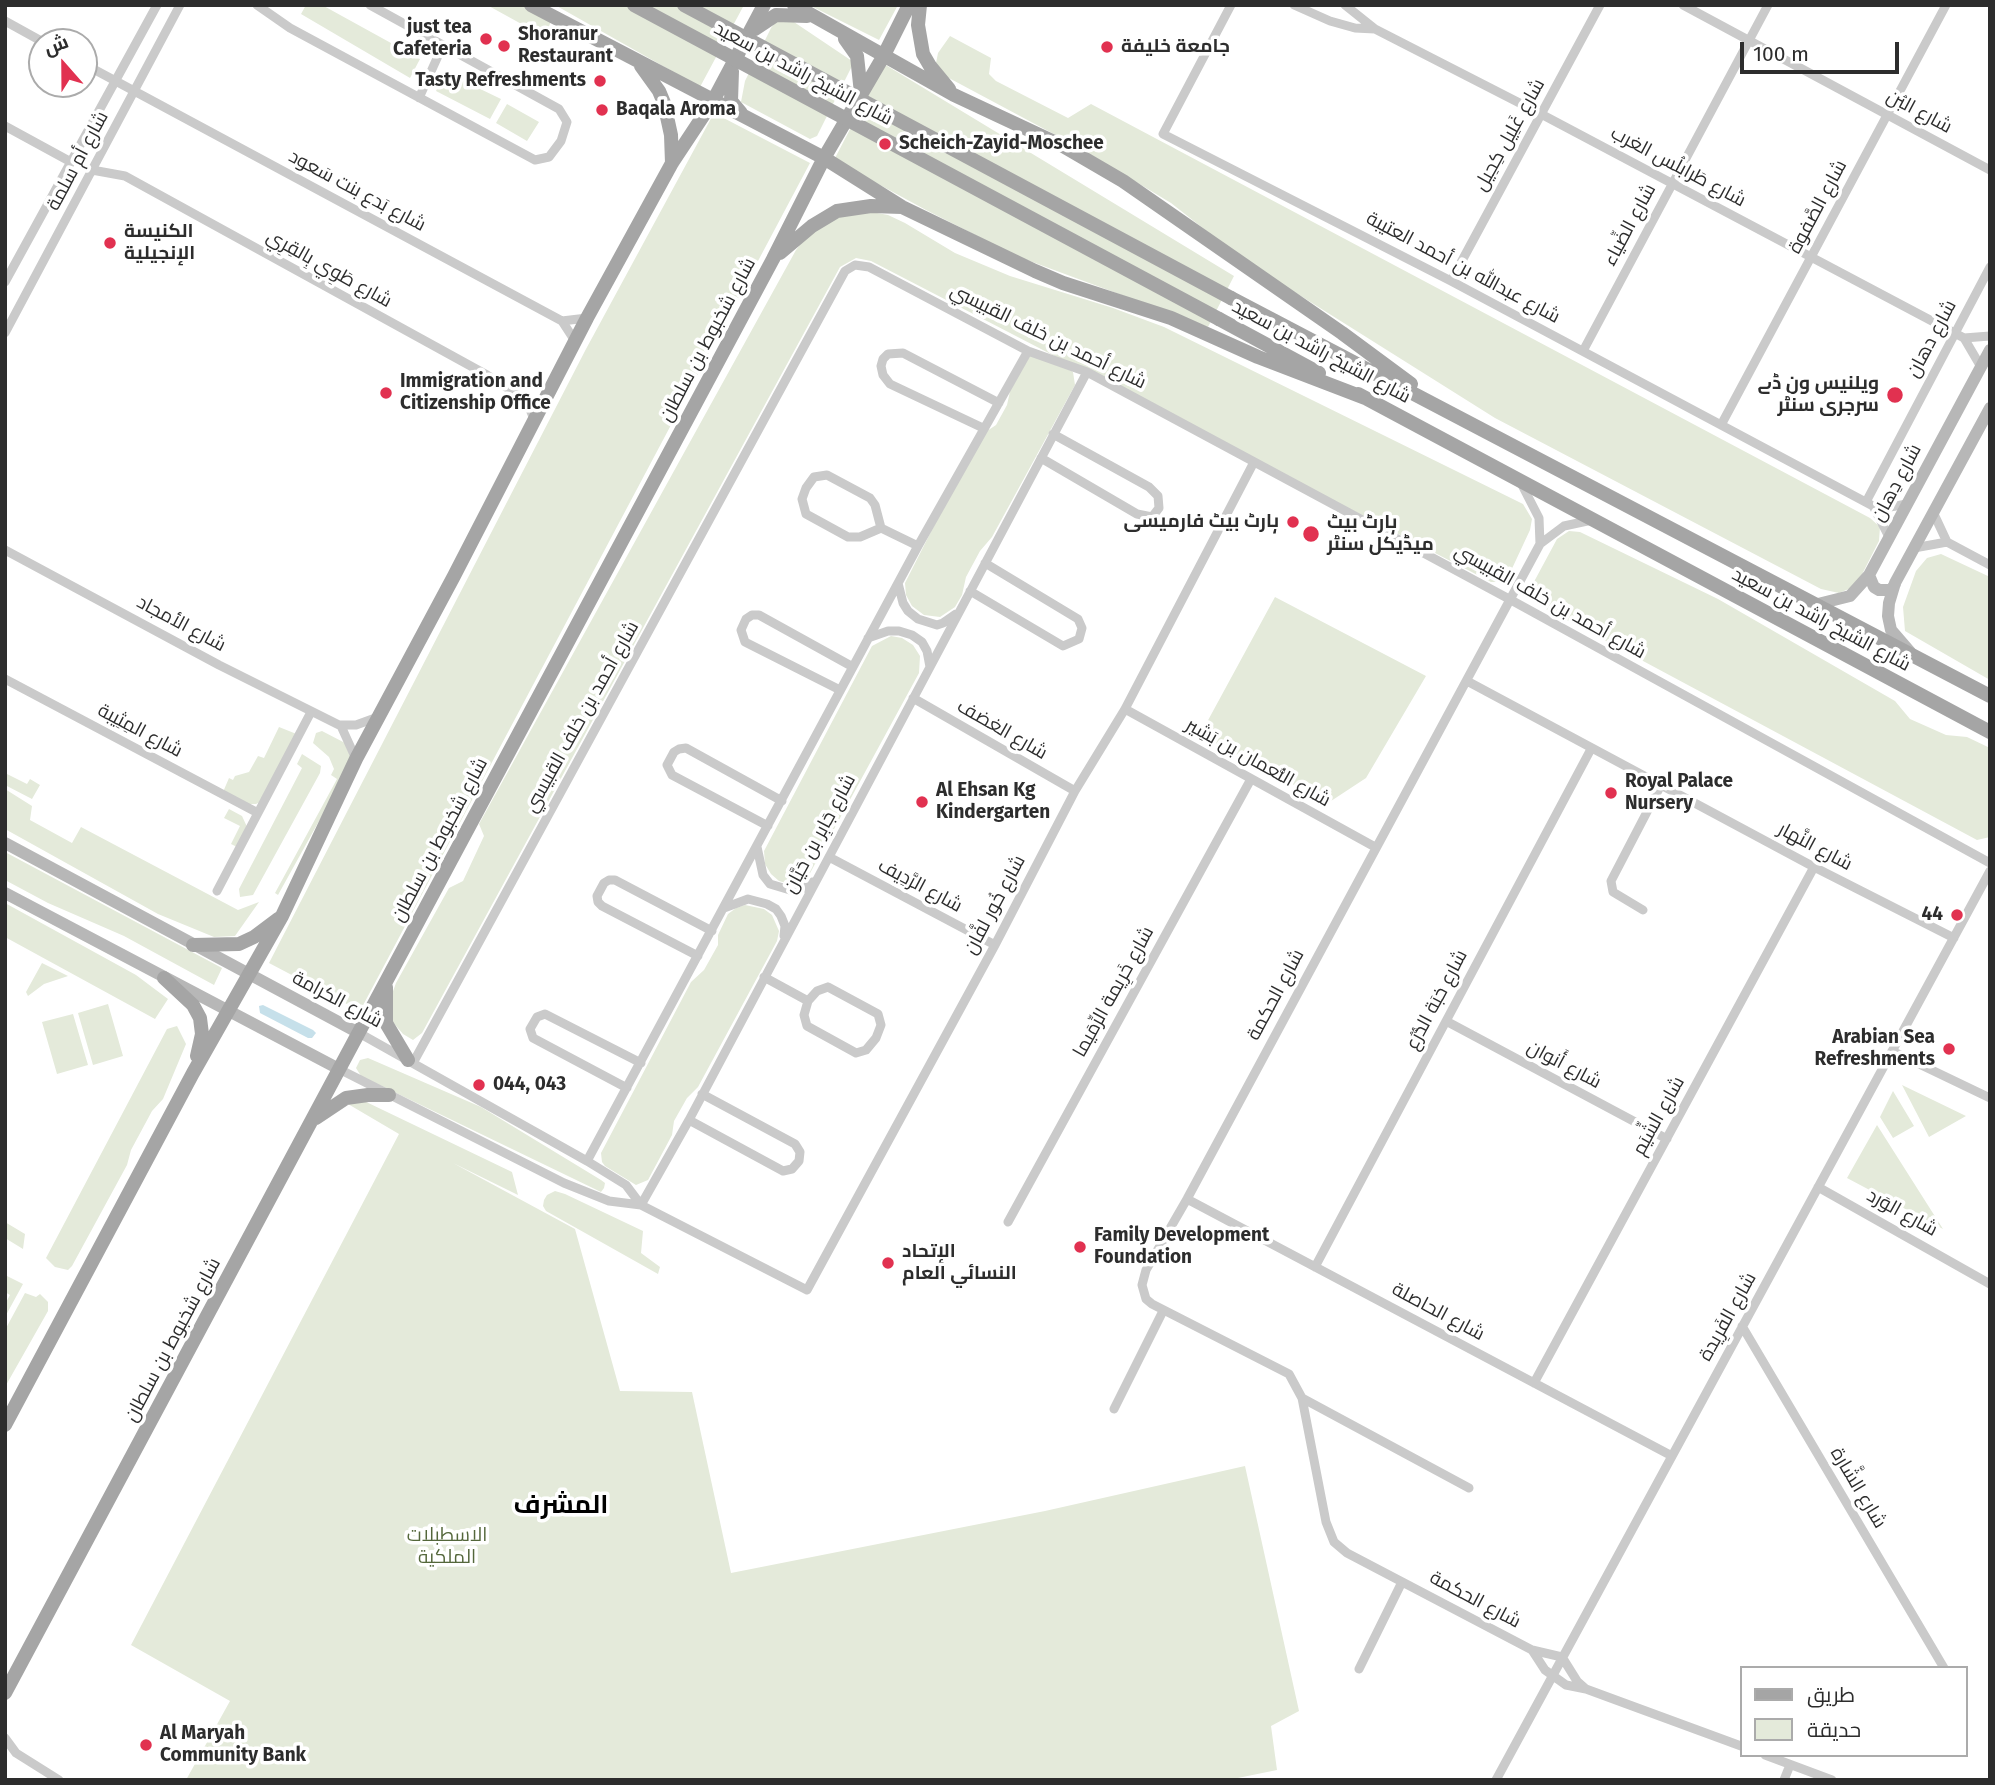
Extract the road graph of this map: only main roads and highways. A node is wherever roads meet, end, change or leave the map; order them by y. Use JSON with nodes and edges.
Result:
{"nodes":[{"id":1,"x":531,"y":5,"type":"edge"},
{"id":2,"x":634,"y":5,"type":"edge"},
{"id":3,"x":684,"y":5,"type":"edge"},
{"id":4,"x":764,"y":5,"type":"edge"},
{"id":5,"x":794,"y":5,"type":"edge"},
{"id":6,"x":909,"y":5,"type":"edge"},
{"id":7,"x":920,"y":5,"type":"edge"},
{"id":8,"x":812,"y":16,"type":"junction"},
{"id":9,"x":841,"y":33,"type":"junction"},
{"id":10,"x":749,"y":34,"type":"junction"},
{"id":11,"x":883,"y":57,"type":"junction"},
{"id":12,"x":638,"y":62,"type":"junction"},
{"id":13,"x":732,"y":66,"type":"junction"},
{"id":14,"x":861,"y":93,"type":"junction"},
{"id":15,"x":954,"y":95,"type":"junction"},
{"id":16,"x":713,"y":101,"type":"junction"},
{"id":17,"x":746,"y":117,"type":"junction"},
{"id":18,"x":841,"y":127,"type":"junction"},
{"id":19,"x":794,"y":142,"type":"junction"},
{"id":20,"x":824,"y":158,"type":"junction"},
{"id":21,"x":673,"y":163,"type":"junction"},
{"id":22,"x":902,"y":207,"type":"junction"},
{"id":23,"x":774,"y":259,"type":"junction"},
{"id":24,"x":1990,"y":350,"type":"edge"},
{"id":25,"x":1365,"y":398,"type":"junction"},
{"id":26,"x":1990,"y":408,"type":"edge"},
{"id":27,"x":1446,"y":410,"type":"junction"},
{"id":28,"x":1869,"y":575,"type":"junction"},
{"id":29,"x":1895,"y":583,"type":"junction"},
{"id":30,"x":1814,"y":605,"type":"junction"},
{"id":31,"x":1912,"y":654,"type":"junction"},
{"id":32,"x":1990,"y":696,"type":"edge"},
{"id":33,"x":1990,"y":732,"type":"edge"},
{"id":34,"x":5,"y":842,"type":"edge"},
{"id":35,"x":5,"y":893,"type":"edge"},
{"id":36,"x":282,"y":916,"type":"junction"},
{"id":37,"x":193,"y":945,"type":"junction"},
{"id":38,"x":249,"y":975,"type":"junction"},
{"id":39,"x":164,"y":978,"type":"junction"},
{"id":40,"x":386,"y":981,"type":"junction"},
{"id":41,"x":228,"y":1010,"type":"junction"},
{"id":42,"x":359,"y":1033,"type":"junction"},
{"id":43,"x":411,"y":1062,"type":"road end"},
{"id":44,"x":339,"y":1069,"type":"junction"},
{"id":45,"x":193,"y":1073,"type":"junction"},
{"id":46,"x":389,"y":1095,"type":"road end"},
{"id":47,"x":312,"y":1121,"type":"junction"},
{"id":48,"x":5,"y":1425,"type":"edge"},
{"id":49,"x":5,"y":1693,"type":"edge"}],
"edges":[{"from":1,"to":12,"type":"main road"},
{"from":2,"to":25,"type":"main road","name":"شارع الشيخ راشد بن سعيد","bridge":true},
{"from":3,"to":27,"type":"main road","name":"شارع الشيخ راشد بن سعيد","bridge":true},
{"from":4,"to":10,"type":"main road"},
{"from":5,"to":8,"type":"main road"},
{"from":6,"to":11,"type":"main road","name":"شارع شخبوط بن سلطان"},
{"from":7,"to":15,"type":"main road"},
{"from":8,"to":9,"type":"main road"},
{"from":8,"to":10,"type":"main road"},
{"from":9,"to":11,"type":"main road"},
{"from":9,"to":14,"type":"main road"},
{"from":10,"to":13,"type":"main road"},
{"from":11,"to":14,"type":"main road","name":"شارع شخبوط بن سلطان"},
{"from":11,"to":15,"type":"main road"},
{"from":12,"to":16,"type":"main road"},
{"from":12,"to":21,"type":"main road"},
{"from":13,"to":16,"type":"main road"},
{"from":13,"to":17,"type":"main road"},
{"from":14,"to":18,"type":"main road","name":"شارع شخبوط بن سلطان"},
{"from":15,"to":27,"type":"main road"},
{"from":16,"to":17,"type":"main road"},
{"from":16,"to":21,"type":"main road"},
{"from":17,"to":19,"type":"main road"},
{"from":18,"to":19,"type":"main road"},
{"from":18,"to":20,"type":"main road","name":"شارع شخبوط بن سلطان"},
{"from":19,"to":20,"type":"main road"},
{"from":20,"to":22,"type":"main road"},
{"from":20,"to":23,"type":"main road","name":"شارع شخبوط بن سلطان"},
{"from":21,"to":36,"type":"main road"},
{"from":22,"to":23,"type":"main road"},
{"from":22,"to":25,"type":"main road"},
{"from":23,"to":40,"type":"main road","name":"شارع شخبوط بن سلطان"},
{"from":24,"to":28,"type":"main road","name":"شارع دِهان"},
{"from":25,"to":33,"type":"main road","name":"شارع الشيخ راشد بن سعيد"},
{"from":26,"to":29,"type":"main road"},
{"from":27,"to":30,"type":"main road","name":"شارع الشيخ راشد بن سعيد"},
{"from":28,"to":29,"type":"main road"},
{"from":28,"to":30,"type":"main road","name":"شارع دِهان"},
{"from":29,"to":31,"type":"main road"},
{"from":30,"to":31,"type":"main road","name":"شارع الشيخ راشد بن سعيد"},
{"from":31,"to":32,"type":"main road","name":"شارع الشيخ راشد بن سعيد"},
{"from":34,"to":37,"type":"main road","name":"شارع الكرامة"},
{"from":35,"to":39,"type":"main road","name":"شارع الكرامة"},
{"from":36,"to":37,"type":"main road"},
{"from":36,"to":38,"type":"main road"},
{"from":37,"to":38,"type":"main road","name":"شارع الكرامة"},
{"from":38,"to":41,"type":"main road"},
{"from":38,"to":42,"type":"main road","name":"شارع الكرامة"},
{"from":39,"to":41,"type":"main road","name":"شارع الكرامة"},
{"from":39,"to":45,"type":"main road"},
{"from":40,"to":42,"type":"main road","name":"شارع شخبوط بن سلطان"},
{"from":40,"to":43,"type":"main road"},
{"from":41,"to":44,"type":"main road","name":"شارع الكرامة"},
{"from":41,"to":45,"type":"main road"},
{"from":42,"to":44,"type":"main road","name":"شارع شخبوط بن سلطان"},
{"from":44,"to":47,"type":"main road","name":"شارع شخبوط بن سلطان"},
{"from":45,"to":48,"type":"main road"},
{"from":46,"to":47,"type":"main road"},
{"from":47,"to":49,"type":"main road","name":"شارع شخبوط بن سلطان"}]}
